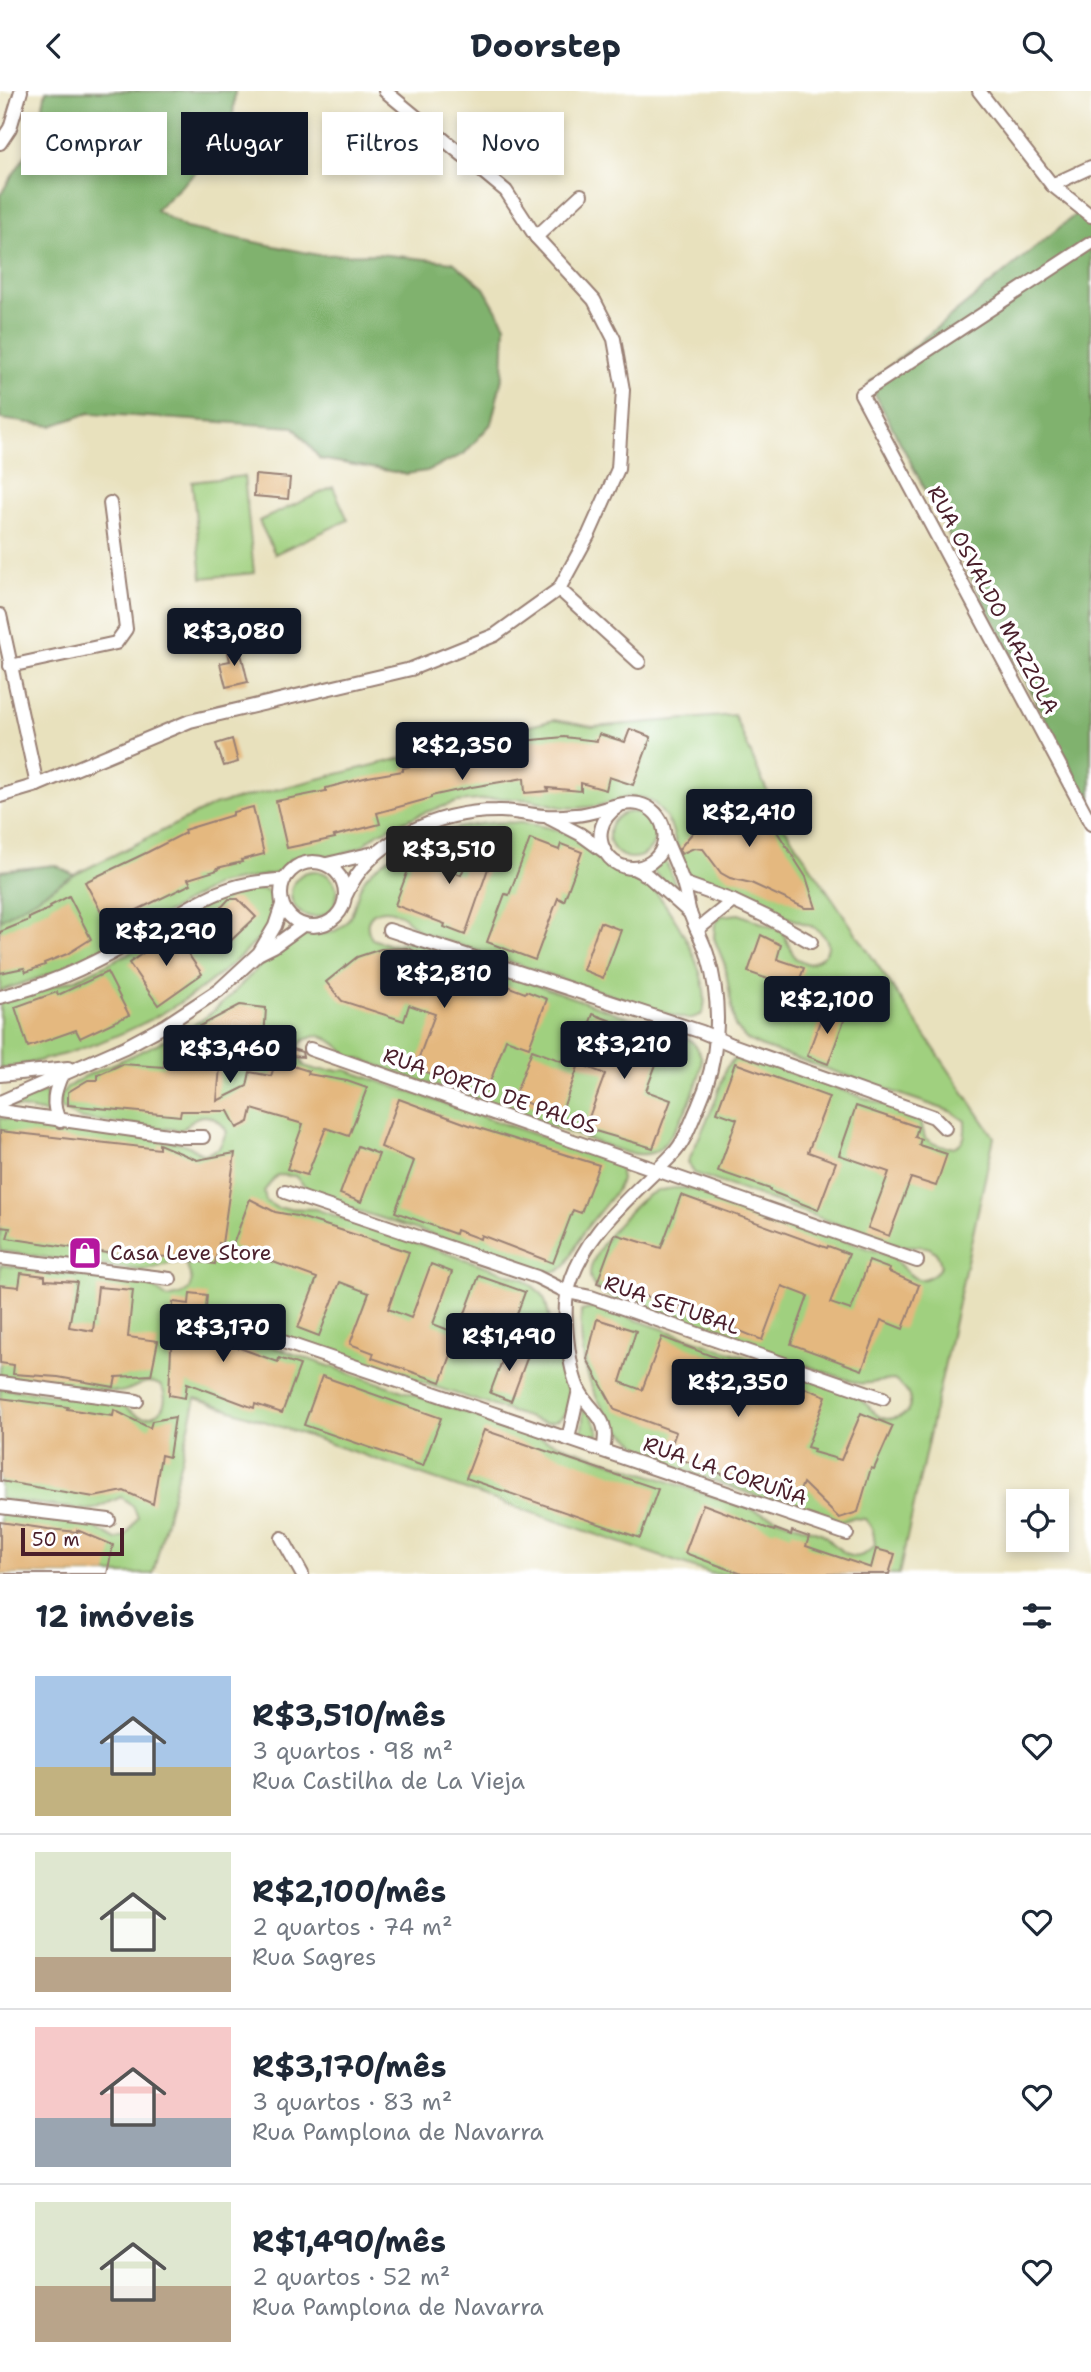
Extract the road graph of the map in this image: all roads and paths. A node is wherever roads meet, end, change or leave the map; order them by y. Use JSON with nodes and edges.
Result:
{"nodes":[{"id":1,"x":22,"y":91,"type":"edge"},
{"id":2,"x":385,"y":91,"type":"edge"},
{"id":3,"x":979,"y":91,"type":"edge"},
{"id":4,"x":0,"y":143,"type":"edge"},
{"id":5,"x":1091,"y":167,"type":"edge"},
{"id":6,"x":1052,"y":185,"type":"junction"},
{"id":7,"x":581,"y":194,"type":"dead end"},
{"id":8,"x":1088,"y":209,"type":"edge"},
{"id":9,"x":536,"y":237,"type":"junction"},
{"id":10,"x":1091,"y":243,"type":"edge"},
{"id":11,"x":110,"y":503,"type":"dead end"},
{"id":12,"x":559,"y":589,"type":"junction"},
{"id":13,"x":0,"y":615,"type":"edge"},
{"id":14,"x":639,"y":662,"type":"dead end"},
{"id":15,"x":10,"y":666,"type":"junction"},
{"id":16,"x":37,"y":785,"type":"junction"},
{"id":17,"x":0,"y":796,"type":"edge"},
{"id":18,"x":619,"y":806,"type":"junction"},
{"id":19,"x":545,"y":817,"type":"junction"},
{"id":20,"x":1091,"y":824,"type":"edge"},
{"id":21,"x":665,"y":838,"type":"junction"},
{"id":22,"x":378,"y":852,"type":"junction"},
{"id":23,"x":605,"y":852,"type":"junction"},
{"id":24,"x":327,"y":864,"type":"junction"},
{"id":25,"x":634,"y":868,"type":"junction"},
{"id":26,"x":284,"y":880,"type":"junction"},
{"id":27,"x":683,"y":883,"type":"junction"},
{"id":28,"x":346,"y":895,"type":"junction"},
{"id":29,"x":733,"y":901,"type":"junction"},
{"id":30,"x":282,"y":905,"type":"junction"},
{"id":31,"x":690,"y":913,"type":"junction"},
{"id":32,"x":303,"y":925,"type":"junction"},
{"id":33,"x":698,"y":929,"type":"junction"},
{"id":34,"x":389,"y":930,"type":"dead end"},
{"id":35,"x":811,"y":942,"type":"dead end"},
{"id":36,"x":259,"y":953,"type":"junction"},
{"id":37,"x":0,"y":997,"type":"edge"},
{"id":38,"x":716,"y":1039,"type":"junction"},
{"id":39,"x":310,"y":1049,"type":"dead end"},
{"id":40,"x":75,"y":1067,"type":"junction"},
{"id":41,"x":62,"y":1074,"type":"junction"},
{"id":42,"x":0,"y":1075,"type":"edge"},
{"id":43,"x":0,"y":1102,"type":"edge"},
{"id":44,"x":0,"y":1111,"type":"edge"},
{"id":45,"x":60,"y":1121,"type":"junction"},
{"id":46,"x":946,"y":1128,"type":"dead end"},
{"id":47,"x":203,"y":1137,"type":"dead end"},
{"id":48,"x":658,"y":1169,"type":"junction"},
{"id":49,"x":285,"y":1192,"type":"dead end"},
{"id":50,"x":0,"y":1258,"type":"edge"},
{"id":51,"x":917,"y":1261,"type":"dead end"},
{"id":52,"x":170,"y":1279,"type":"dead end"},
{"id":53,"x":567,"y":1292,"type":"junction"},
{"id":54,"x":251,"y":1331,"type":"dead end"},
{"id":55,"x":0,"y":1383,"type":"edge"},
{"id":56,"x":579,"y":1390,"type":"junction"},
{"id":57,"x":883,"y":1398,"type":"dead end"},
{"id":58,"x":137,"y":1401,"type":"dead end"},
{"id":59,"x":568,"y":1439,"type":"junction"},
{"id":60,"x":603,"y":1450,"type":"junction"},
{"id":61,"x":0,"y":1507,"type":"edge"},
{"id":62,"x":109,"y":1520,"type":"dead end"},
{"id":63,"x":847,"y":1534,"type":"dead end"},
{"id":64,"x":282,"y":1538,"type":"dead end"},
{"id":65,"x":302,"y":1574,"type":"edge"}],
"edges":[{"from":1,"to":4,"type":"street"},
{"from":2,"to":9,"type":"street"},
{"from":3,"to":6,"type":"street"},
{"from":5,"to":6,"type":"street"},
{"from":6,"to":8,"type":"street"},
{"from":7,"to":9,"type":"street"},
{"from":9,"to":12,"type":"street"},
{"from":10,"to":20,"type":"street","name":"RUA OSVALDO MAZZOLA"},
{"from":11,"to":15,"type":"street"},
{"from":12,"to":14,"type":"street"},
{"from":12,"to":16,"type":"street"},
{"from":13,"to":15,"type":"street"},
{"from":15,"to":16,"type":"street"},
{"from":16,"to":17,"type":"street"},
{"from":18,"to":19,"type":"street"},
{"from":18,"to":21,"type":"street"},
{"from":18,"to":23,"type":"street"},
{"from":19,"to":22,"type":"street"},
{"from":19,"to":23,"type":"street"},
{"from":21,"to":25,"type":"street"},
{"from":21,"to":27,"type":"street"},
{"from":22,"to":24,"type":"street"},
{"from":22,"to":28,"type":"street"},
{"from":23,"to":25,"type":"street"},
{"from":24,"to":26,"type":"street"},
{"from":24,"to":28,"type":"street"},
{"from":25,"to":31,"type":"street"},
{"from":26,"to":30,"type":"street"},
{"from":26,"to":37,"type":"street"},
{"from":27,"to":29,"type":"street"},
{"from":27,"to":31,"type":"street"},
{"from":28,"to":32,"type":"street"},
{"from":29,"to":33,"type":"street"},
{"from":29,"to":35,"type":"street"},
{"from":30,"to":32,"type":"street"},
{"from":30,"to":36,"type":"street"},
{"from":31,"to":33,"type":"street"},
{"from":32,"to":36,"type":"street"},
{"from":33,"to":38,"type":"street"},
{"from":34,"to":38,"type":"street"},
{"from":36,"to":40,"type":"street"},
{"from":38,"to":46,"type":"street"},
{"from":38,"to":48,"type":"street"},
{"from":39,"to":48,"type":"street","name":"RUA PORTO DE PALOS"},
{"from":40,"to":41,"type":"street"},
{"from":40,"to":42,"type":"street"},
{"from":41,"to":43,"type":"street"},
{"from":41,"to":45,"type":"street"},
{"from":44,"to":45,"type":"street"},
{"from":45,"to":47,"type":"street"},
{"from":48,"to":51,"type":"street","name":"RUA PORTO DE PALOS"},
{"from":48,"to":53,"type":"street"},
{"from":49,"to":53,"type":"street","name":"RUA SETUBAL"},
{"from":50,"to":52,"type":"street"},
{"from":53,"to":56,"type":"street"},
{"from":53,"to":57,"type":"street","name":"RUA SETUBAL"},
{"from":54,"to":59,"type":"street","name":"RUA LA CORUÑA"},
{"from":55,"to":58,"type":"street"},
{"from":56,"to":59,"type":"street"},
{"from":56,"to":60,"type":"street"},
{"from":59,"to":60,"type":"street","name":"RUA LA CORUÑA"},
{"from":60,"to":63,"type":"street","name":"RUA LA CORUÑA"},
{"from":61,"to":62,"type":"street"},
{"from":64,"to":65,"type":"street"}]}
